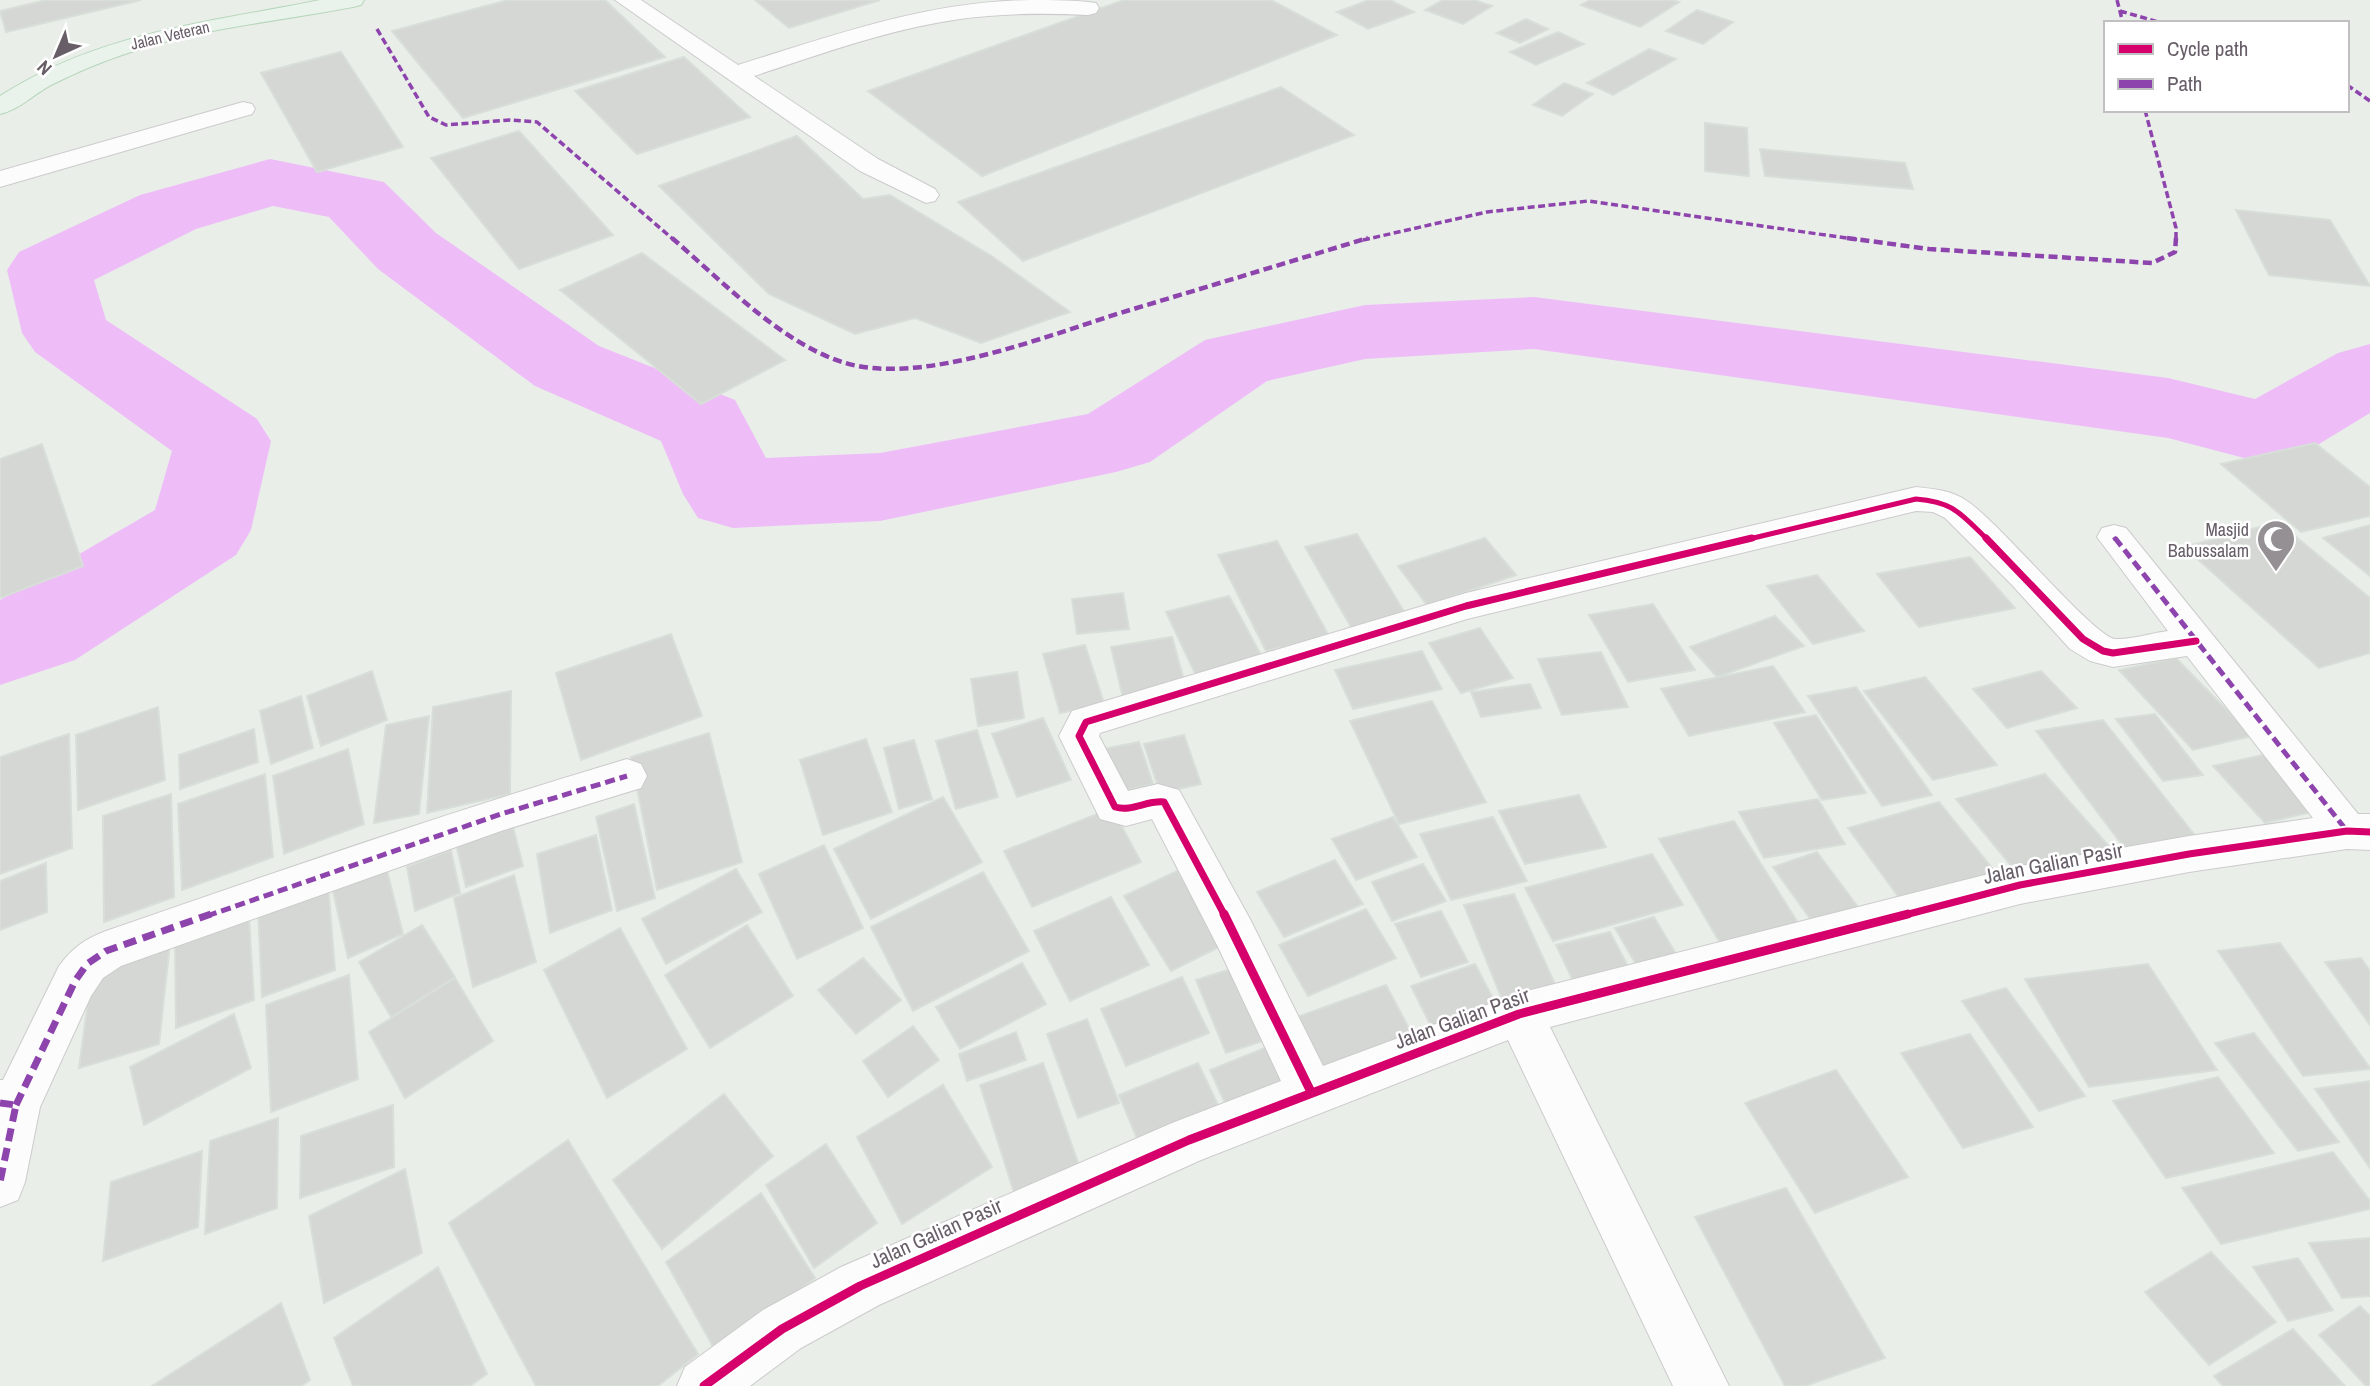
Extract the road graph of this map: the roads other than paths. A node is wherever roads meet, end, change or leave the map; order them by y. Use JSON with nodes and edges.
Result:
{"nodes":[{"id":1,"x":626,"y":0,"type":"edge"},
{"id":2,"x":347,"y":1,"type":"edge"},
{"id":3,"x":1088,"y":8,"type":"dead end"},
{"id":4,"x":735,"y":74,"type":"junction"},
{"id":5,"x":0,"y":107,"type":"edge"},
{"id":6,"x":243,"y":109,"type":"dead end"},
{"id":7,"x":0,"y":179,"type":"edge"},
{"id":8,"x":926,"y":195,"type":"dead end"},
{"id":9,"x":2114,"y":537,"type":"dead end"},
{"id":10,"x":2196,"y":640,"type":"junction"},
{"id":11,"x":627,"y":776,"type":"dead end"},
{"id":12,"x":2359,"y":831,"type":"edge"},
{"id":13,"x":1519,"y":1014,"type":"junction"},
{"id":14,"x":1311,"y":1092,"type":"junction"},
{"id":15,"x":8,"y":1104,"type":"edge"},
{"id":16,"x":0,"y":1182,"type":"edge"},
{"id":17,"x":704,"y":1386,"type":"edge"},
{"id":18,"x":1702,"y":1386,"type":"edge"}],
"edges":[{"from":1,"to":4,"type":"street"},
{"from":2,"to":5,"type":"main road","name":"Jalan Veteran"},
{"from":3,"to":4,"type":"street"},
{"from":4,"to":8,"type":"street"},
{"from":6,"to":7,"type":"street"},
{"from":9,"to":10,"type":"street"},
{"from":10,"to":12,"type":"street"},
{"from":10,"to":14,"type":"street"},
{"from":11,"to":15,"type":"street"},
{"from":12,"to":13,"type":"street","name":"Jalan Galian Pasir"},
{"from":13,"to":14,"type":"street","name":"Jalan Galian Pasir"},
{"from":13,"to":18,"type":"street"},
{"from":14,"to":17,"type":"street","name":"Jalan Galian Pasir"},
{"from":15,"to":16,"type":"street"}]}
